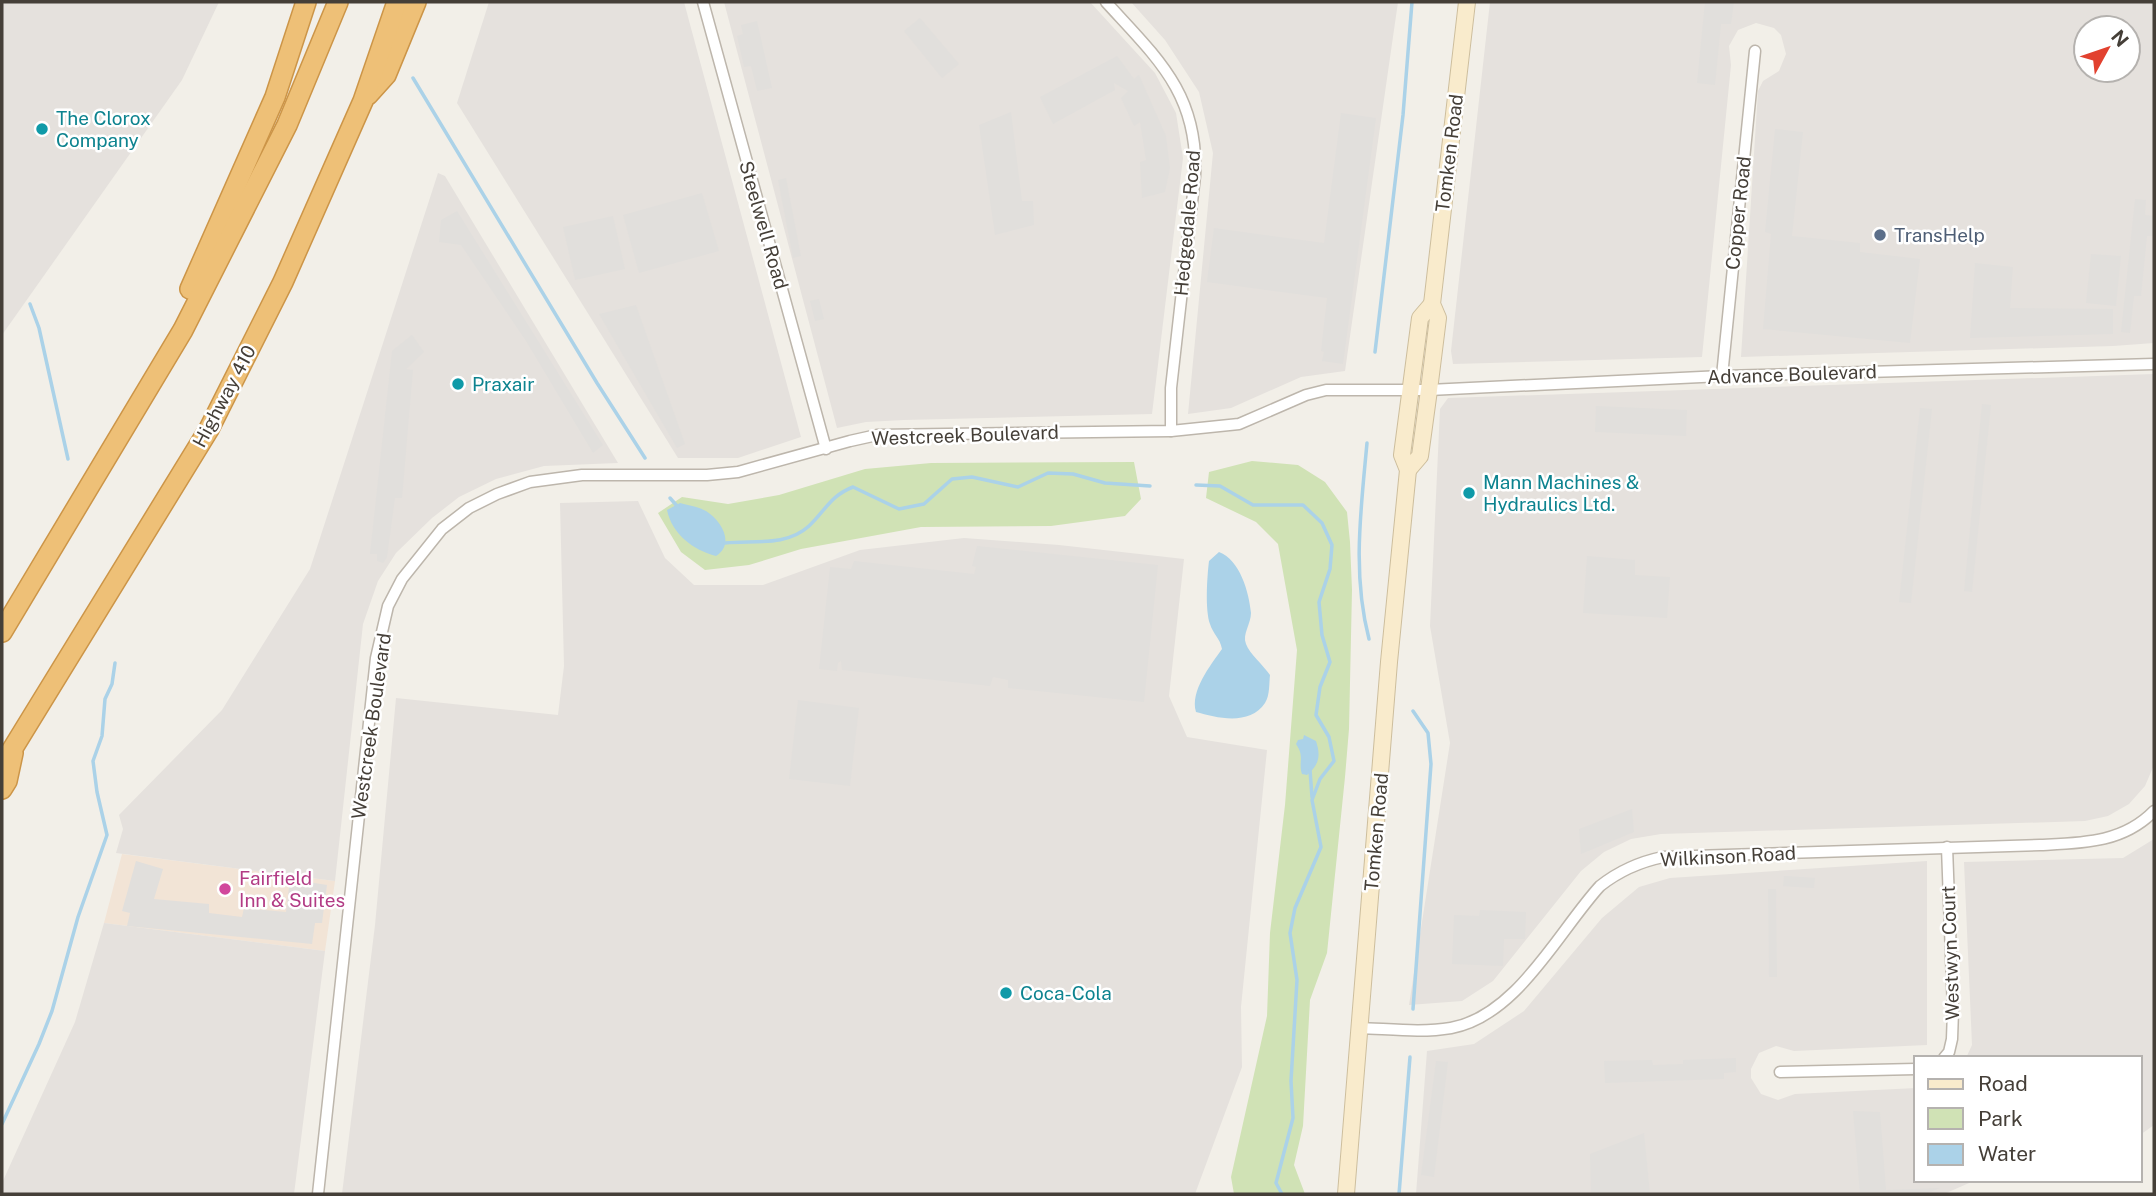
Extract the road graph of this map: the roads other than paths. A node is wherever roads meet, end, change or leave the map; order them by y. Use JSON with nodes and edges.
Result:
{"nodes":[{"id":1,"x":306,"y":2,"type":"edge"},
{"id":2,"x":338,"y":2,"type":"edge"},
{"id":3,"x":397,"y":2,"type":"edge"},
{"id":4,"x":416,"y":2,"type":"edge"},
{"id":5,"x":703,"y":2,"type":"edge"},
{"id":6,"x":1106,"y":2,"type":"edge"},
{"id":7,"x":1467,"y":2,"type":"edge"},
{"id":8,"x":1755,"y":51,"type":"dead end"},
{"id":9,"x":363,"y":101,"type":"junction"},
{"id":10,"x":1432,"y":304,"type":"junction"},
{"id":11,"x":183,"y":330,"type":"junction"},
{"id":12,"x":2154,"y":364,"type":"edge"},
{"id":13,"x":1722,"y":376,"type":"junction"},
{"id":14,"x":1429,"y":390,"type":"junction"},
{"id":15,"x":1411,"y":391,"type":"junction"},
{"id":16,"x":1171,"y":431,"type":"junction"},
{"id":17,"x":827,"y":449,"type":"junction"},
{"id":18,"x":1408,"y":470,"type":"junction"},
{"id":19,"x":2,"y":632,"type":"edge"},
{"id":20,"x":15,"y":745,"type":"junction"},
{"id":21,"x":2,"y":766,"type":"edge"},
{"id":22,"x":2,"y":789,"type":"edge"},
{"id":23,"x":2154,"y":810,"type":"edge"},
{"id":24,"x":1947,"y":847,"type":"junction"},
{"id":25,"x":1360,"y":1028,"type":"junction"},
{"id":26,"x":1946,"y":1056,"type":"edge"},
{"id":27,"x":1914,"y":1069,"type":"edge"},
{"id":28,"x":1780,"y":1072,"type":"dead end"},
{"id":29,"x":318,"y":1194,"type":"edge"},
{"id":30,"x":1346,"y":1194,"type":"edge"}],
"edges":[{"from":1,"to":11,"type":"highway"},
{"from":2,"to":11,"type":"highway"},
{"from":3,"to":9,"type":"highway","name":"Highway 410"},
{"from":4,"to":9,"type":"highway"},
{"from":5,"to":17,"type":"street","name":"Steelwell Road"},
{"from":6,"to":16,"type":"street","name":"Hedgedale Road"},
{"from":7,"to":10,"type":"main road","name":"Tomken Road"},
{"from":8,"to":13,"type":"street","name":"Copper Road"},
{"from":9,"to":20,"type":"highway","name":"Highway 410"},
{"from":10,"to":14,"type":"main road","name":"Tomken Road"},
{"from":10,"to":15,"type":"main road","name":"Tomken Road"},
{"from":11,"to":19,"type":"highway"},
{"from":12,"to":13,"type":"street","name":"Advance Boulevard"},
{"from":13,"to":14,"type":"street","name":"Advance Boulevard"},
{"from":14,"to":15,"type":"street","name":"Westcreek Boulevard"},
{"from":14,"to":18,"type":"main road","name":"Tomken Road"},
{"from":15,"to":16,"type":"street","name":"Westcreek Boulevard"},
{"from":15,"to":18,"type":"main road","name":"Tomken Road"},
{"from":16,"to":17,"type":"street","name":"Westcreek Boulevard"},
{"from":17,"to":29,"type":"street","name":"Westcreek Boulevard"},
{"from":18,"to":25,"type":"main road","name":"Tomken Road"},
{"from":20,"to":21,"type":"highway","name":"Highway 410"},
{"from":20,"to":22,"type":"highway"},
{"from":23,"to":24,"type":"street","name":"Wilkinson Road"},
{"from":24,"to":25,"type":"street","name":"Wilkinson Road"},
{"from":24,"to":26,"type":"street","name":"Westwyn Court"},
{"from":25,"to":30,"type":"main road","name":"Tomken Road"},
{"from":27,"to":28,"type":"street"}]}
